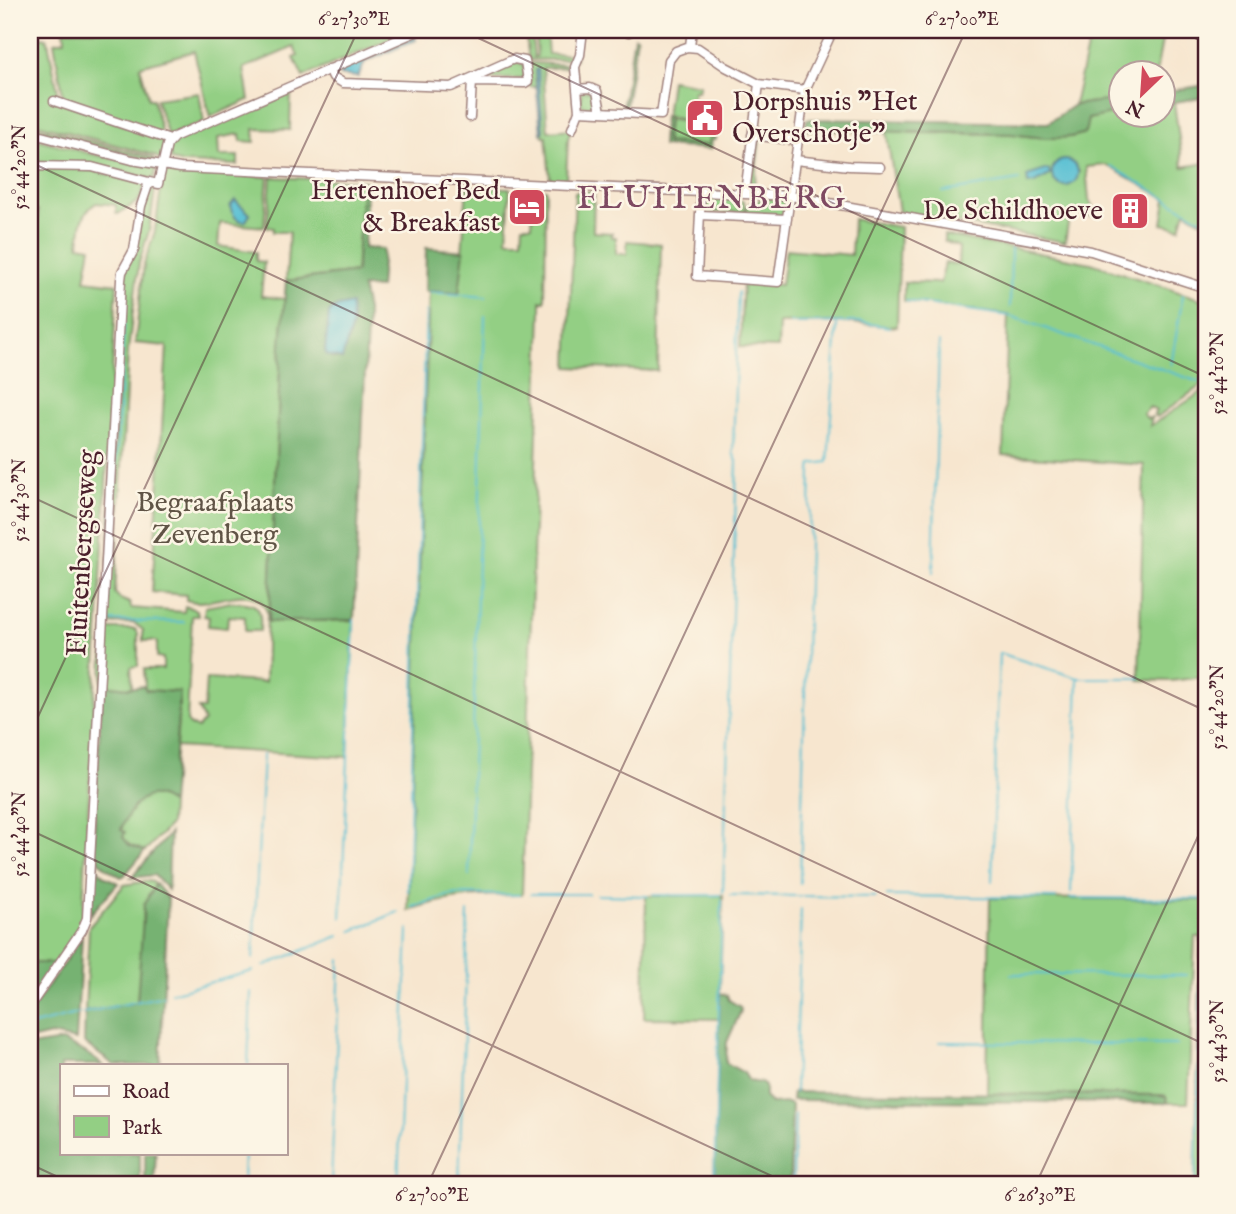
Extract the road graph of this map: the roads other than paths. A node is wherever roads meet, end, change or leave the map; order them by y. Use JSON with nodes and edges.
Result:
{"nodes":[{"id":1,"x":420,"y":30,"type":"edge"},
{"id":2,"x":583,"y":30,"type":"edge"},
{"id":3,"x":615,"y":30,"type":"edge"},
{"id":4,"x":629,"y":30,"type":"edge"},
{"id":5,"x":692,"y":30,"type":"edge"},
{"id":6,"x":830,"y":31,"type":"edge"},
{"id":7,"x":690,"y":46,"type":"junction"},
{"id":8,"x":329,"y":69,"type":"junction"},
{"id":9,"x":471,"y":80,"type":"junction"},
{"id":10,"x":760,"y":84,"type":"junction"},
{"id":11,"x":577,"y":89,"type":"junction"},
{"id":12,"x":805,"y":90,"type":"junction"},
{"id":13,"x":54,"y":101,"type":"dead end"},
{"id":14,"x":579,"y":111,"type":"junction"},
{"id":15,"x":601,"y":112,"type":"junction"},
{"id":16,"x":470,"y":117,"type":"dead end"},
{"id":17,"x":572,"y":129,"type":"dead end"},
{"id":18,"x":30,"y":133,"type":"edge"},
{"id":19,"x":752,"y":135,"type":"junction"},
{"id":20,"x":170,"y":140,"type":"junction"},
{"id":21,"x":798,"y":141,"type":"junction"},
{"id":22,"x":795,"y":160,"type":"junction"},
{"id":23,"x":30,"y":166,"type":"edge"},
{"id":24,"x":162,"y":166,"type":"junction"},
{"id":25,"x":880,"y":167,"type":"dead end"},
{"id":26,"x":149,"y":181,"type":"junction"},
{"id":27,"x":701,"y":191,"type":"junction"},
{"id":28,"x":745,"y":193,"type":"junction"},
{"id":29,"x":791,"y":197,"type":"junction"},
{"id":30,"x":700,"y":215,"type":"junction"},
{"id":31,"x":788,"y":219,"type":"junction"},
{"id":32,"x":1206,"y":288,"type":"edge"},
{"id":33,"x":30,"y":1006,"type":"edge"}],
"edges":[{"from":1,"to":8,"type":"street"},
{"from":2,"to":11,"type":"street"},
{"from":3,"to":4,"type":"street"},
{"from":5,"to":7,"type":"street"},
{"from":6,"to":12,"type":"street"},
{"from":7,"to":10,"type":"street"},
{"from":7,"to":15,"type":"street"},
{"from":8,"to":9,"type":"street"},
{"from":8,"to":20,"type":"street"},
{"from":9,"to":9,"type":"street"},
{"from":9,"to":16,"type":"street"},
{"from":10,"to":12,"type":"street"},
{"from":10,"to":19,"type":"street"},
{"from":11,"to":14,"type":"street"},
{"from":11,"to":15,"type":"street"},
{"from":12,"to":21,"type":"street"},
{"from":13,"to":20,"type":"street"},
{"from":14,"to":15,"type":"street"},
{"from":14,"to":17,"type":"street"},
{"from":18,"to":24,"type":"street"},
{"from":19,"to":21,"type":"street"},
{"from":19,"to":28,"type":"street"},
{"from":20,"to":24,"type":"street"},
{"from":21,"to":22,"type":"street"},
{"from":22,"to":25,"type":"street"},
{"from":22,"to":29,"type":"street"},
{"from":23,"to":26,"type":"street"},
{"from":24,"to":26,"type":"street","name":"Fluitenbergseweg"},
{"from":24,"to":27,"type":"street"},
{"from":26,"to":33,"type":"street","name":"Fluitenbergseweg"},
{"from":27,"to":28,"type":"street"},
{"from":27,"to":30,"type":"street"},
{"from":28,"to":29,"type":"street"},
{"from":29,"to":31,"type":"street"},
{"from":29,"to":32,"type":"street"},
{"from":30,"to":31,"type":"street"},
{"from":30,"to":31,"type":"street"}]}
